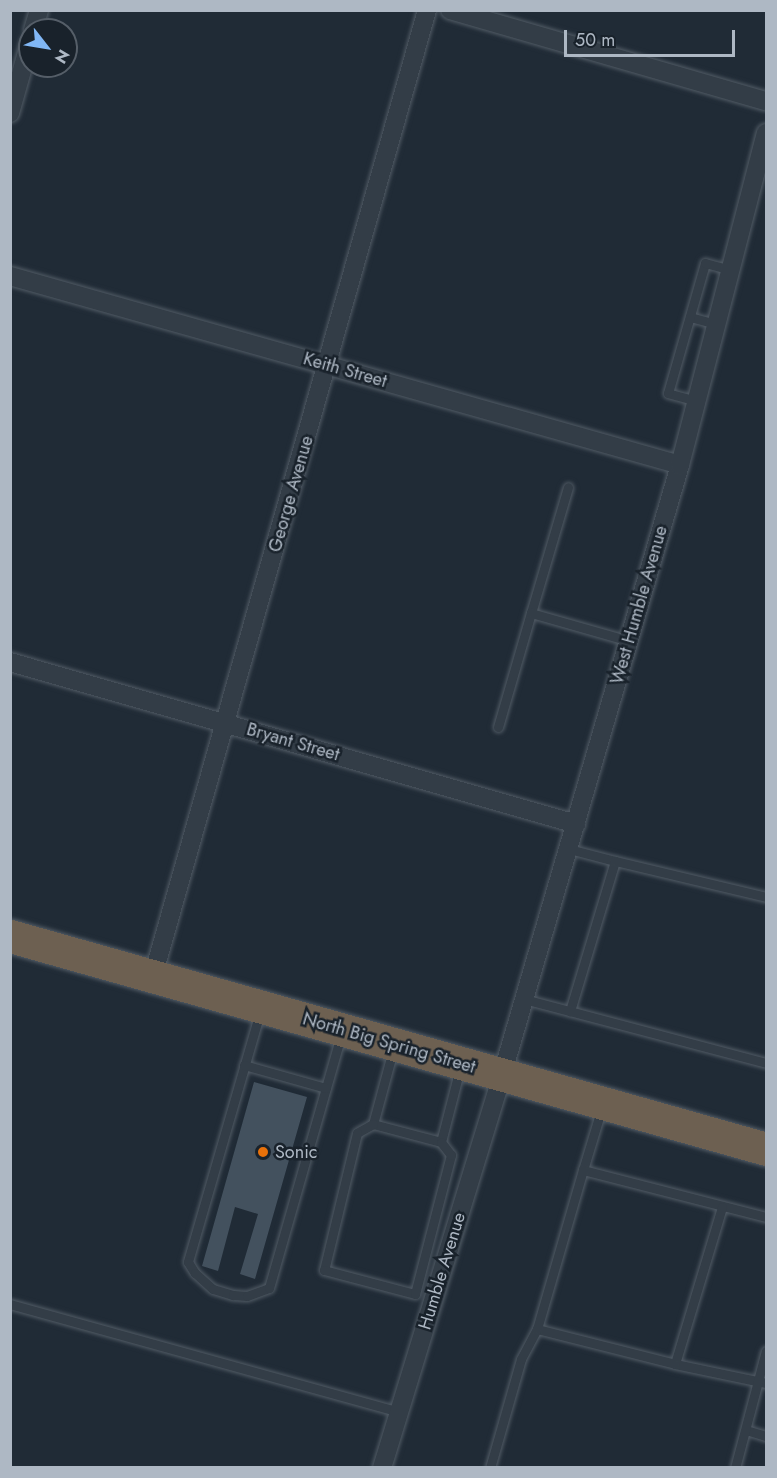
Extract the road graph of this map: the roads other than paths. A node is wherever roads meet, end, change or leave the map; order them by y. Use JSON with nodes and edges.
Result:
{"nodes":[{"id":1,"x":427,"y":10,"type":"edge"},
{"id":2,"x":450,"y":10,"type":"edge"},
{"id":3,"x":20,"y":78,"type":"edge"},
{"id":4,"x":766,"y":101,"type":"edge"},
{"id":5,"x":10,"y":113,"type":"edge"},
{"id":6,"x":766,"y":134,"type":"edge"},
{"id":7,"x":731,"y":270,"type":"junction"},
{"id":8,"x":10,"y":276,"type":"edge"},
{"id":9,"x":690,"y":317,"type":"junction"},
{"id":10,"x":717,"y":324,"type":"junction"},
{"id":11,"x":327,"y":365,"type":"junction"},
{"id":12,"x":697,"y":401,"type":"junction"},
{"id":13,"x":680,"y":465,"type":"junction"},
{"id":14,"x":568,"y":487,"type":"dead end"},
{"id":15,"x":531,"y":612,"type":"junction"},
{"id":16,"x":629,"y":641,"type":"junction"},
{"id":17,"x":10,"y":662,"type":"edge"},
{"id":18,"x":226,"y":723,"type":"junction"},
{"id":19,"x":498,"y":727,"type":"dead end"},
{"id":20,"x":576,"y":824,"type":"junction"},
{"id":21,"x":568,"y":849,"type":"junction"},
{"id":22,"x":615,"y":861,"type":"junction"},
{"id":23,"x":766,"y":897,"type":"edge"},
{"id":24,"x":10,"y":936,"type":"edge"},
{"id":25,"x":153,"y":976,"type":"junction"},
{"id":26,"x":524,"y":999,"type":"junction"},
{"id":27,"x":262,"y":1007,"type":"junction"},
{"id":28,"x":570,"y":1011,"type":"junction"},
{"id":29,"x":343,"y":1030,"type":"junction"},
{"id":30,"x":395,"y":1044,"type":"junction"},
{"id":31,"x":462,"y":1063,"type":"junction"},
{"id":32,"x":766,"y":1063,"type":"edge"},
{"id":33,"x":244,"y":1065,"type":"junction"},
{"id":34,"x":502,"y":1075,"type":"junction"},
{"id":35,"x":326,"y":1089,"type":"junction"},
{"id":36,"x":603,"y":1103,"type":"junction"},
{"id":37,"x":373,"y":1124,"type":"junction"},
{"id":38,"x":441,"y":1142,"type":"junction"},
{"id":39,"x":766,"y":1149,"type":"edge"},
{"id":40,"x":582,"y":1170,"type":"junction"},
{"id":41,"x":722,"y":1207,"type":"junction"},
{"id":42,"x":766,"y":1217,"type":"edge"},
{"id":43,"x":10,"y":1304,"type":"edge"},
{"id":44,"x":537,"y":1329,"type":"junction"},
{"id":45,"x":766,"y":1351,"type":"edge"},
{"id":46,"x":675,"y":1364,"type":"junction"},
{"id":47,"x":762,"y":1381,"type":"edge"},
{"id":48,"x":399,"y":1413,"type":"junction"},
{"id":49,"x":746,"y":1430,"type":"junction"},
{"id":50,"x":766,"y":1436,"type":"edge"},
{"id":51,"x":382,"y":1467,"type":"edge"},
{"id":52,"x":490,"y":1467,"type":"edge"},
{"id":53,"x":735,"y":1467,"type":"edge"}],
"edges":[{"from":1,"to":11,"type":"street","name":"George Avenue"},
{"from":2,"to":4,"type":"street"},
{"from":3,"to":5,"type":"street"},
{"from":6,"to":7,"type":"street","name":"West Humble Avenue"},
{"from":7,"to":9,"type":"lane"},
{"from":7,"to":10,"type":"street","name":"West Humble Avenue"},
{"from":8,"to":11,"type":"street","name":"Keith Street"},
{"from":9,"to":10,"type":"lane"},
{"from":9,"to":12,"type":"lane"},
{"from":10,"to":12,"type":"street","name":"West Humble Avenue"},
{"from":11,"to":13,"type":"street","name":"Keith Street"},
{"from":11,"to":18,"type":"street","name":"George Avenue"},
{"from":12,"to":13,"type":"street","name":"West Humble Avenue"},
{"from":13,"to":16,"type":"street","name":"West Humble Avenue"},
{"from":14,"to":15,"type":"lane"},
{"from":15,"to":16,"type":"lane"},
{"from":15,"to":19,"type":"lane"},
{"from":16,"to":20,"type":"street","name":"West Humble Avenue"},
{"from":17,"to":18,"type":"street","name":"Bryant Street"},
{"from":18,"to":20,"type":"street","name":"Bryant Street"},
{"from":18,"to":25,"type":"street","name":"George Avenue"},
{"from":20,"to":21,"type":"street","name":"West Humble Avenue"},
{"from":21,"to":22,"type":"lane"},
{"from":21,"to":26,"type":"street","name":"West Humble Avenue"},
{"from":22,"to":23,"type":"lane"},
{"from":22,"to":28,"type":"lane"},
{"from":24,"to":25,"type":"highway","name":"North Big Spring Street"},
{"from":25,"to":27,"type":"highway","name":"North Big Spring Street"},
{"from":26,"to":28,"type":"lane"},
{"from":26,"to":34,"type":"street","name":"West Humble Avenue"},
{"from":27,"to":29,"type":"highway","name":"North Big Spring Street"},
{"from":27,"to":33,"type":"lane"},
{"from":28,"to":32,"type":"lane"},
{"from":29,"to":30,"type":"highway","name":"North Big Spring Street"},
{"from":29,"to":35,"type":"lane"},
{"from":30,"to":31,"type":"highway","name":"North Big Spring Street"},
{"from":30,"to":37,"type":"lane"},
{"from":31,"to":34,"type":"highway","name":"North Big Spring Street"},
{"from":31,"to":38,"type":"lane"},
{"from":33,"to":35,"type":"lane"},
{"from":33,"to":35,"type":"lane"},
{"from":34,"to":36,"type":"highway","name":"North Big Spring Street"},
{"from":34,"to":48,"type":"street","name":"Humble Avenue"},
{"from":36,"to":39,"type":"highway","name":"North Big Spring Street"},
{"from":36,"to":40,"type":"lane"},
{"from":37,"to":38,"type":"lane"},
{"from":37,"to":38,"type":"lane"},
{"from":40,"to":41,"type":"lane"},
{"from":40,"to":44,"type":"lane"},
{"from":41,"to":42,"type":"lane"},
{"from":41,"to":46,"type":"lane"},
{"from":43,"to":48,"type":"lane"},
{"from":44,"to":46,"type":"lane"},
{"from":44,"to":52,"type":"lane"},
{"from":45,"to":47,"type":"lane"},
{"from":46,"to":47,"type":"lane"},
{"from":47,"to":49,"type":"lane"},
{"from":48,"to":51,"type":"street","name":"Humble Avenue"},
{"from":49,"to":50,"type":"lane"},
{"from":49,"to":53,"type":"lane"}]}
